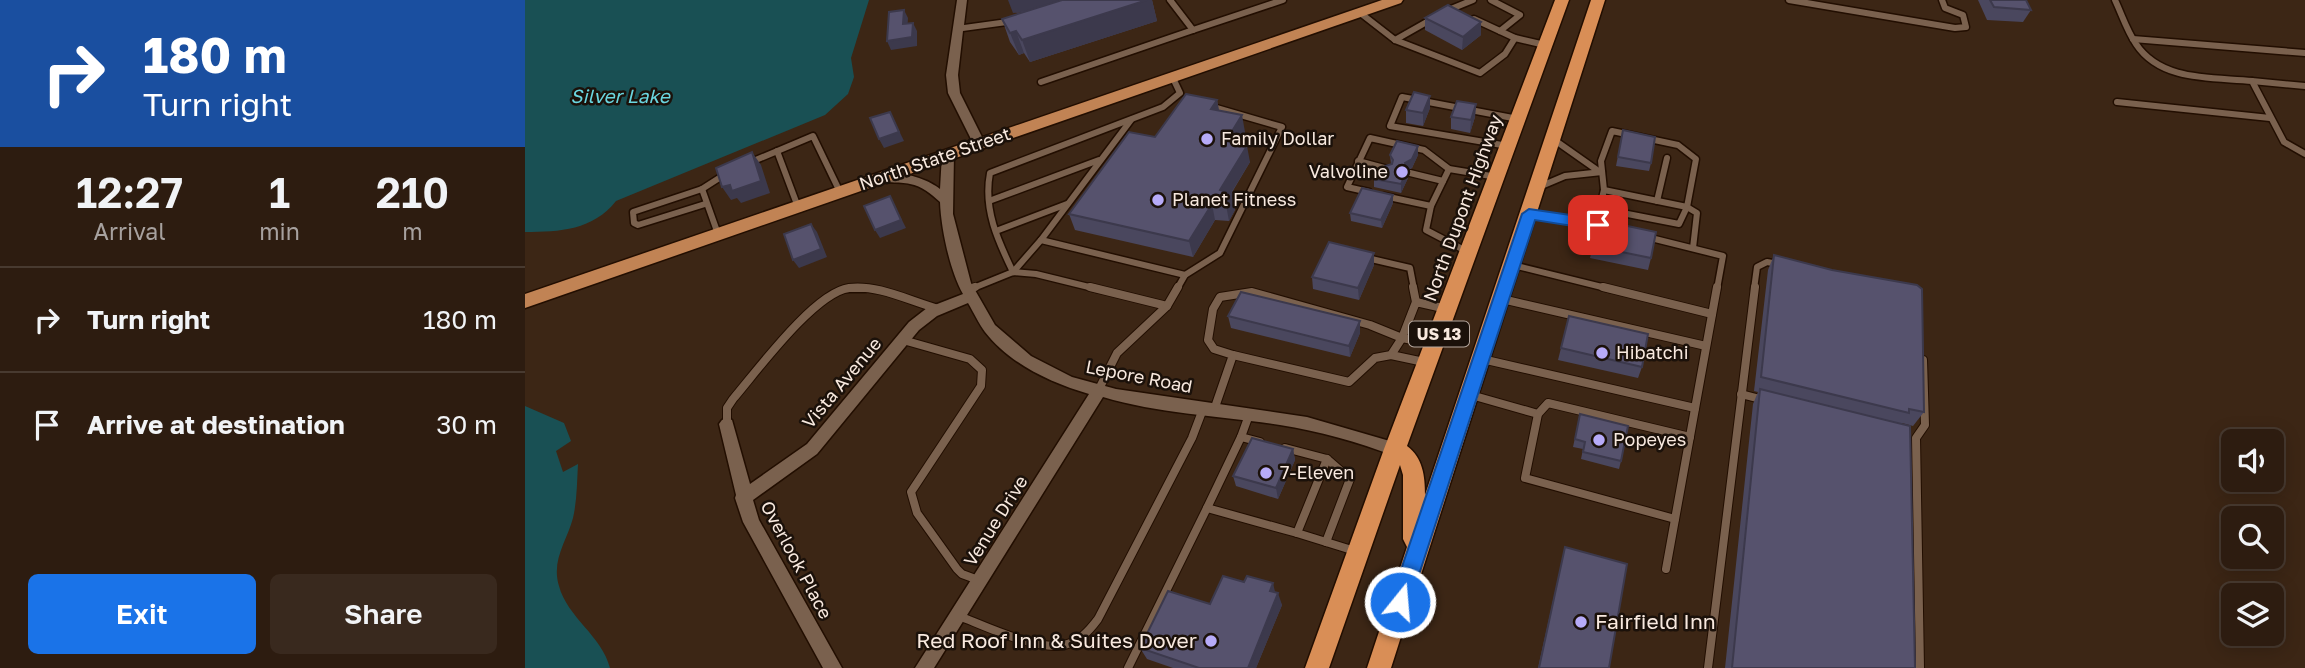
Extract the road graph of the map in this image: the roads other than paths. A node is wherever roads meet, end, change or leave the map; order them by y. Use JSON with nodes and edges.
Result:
{"nodes":[{"id":1,"x":962,"y":0,"type":"edge"},
{"id":2,"x":1170,"y":0,"type":"edge"},
{"id":3,"x":1283,"y":0,"type":"edge"},
{"id":4,"x":1379,"y":0,"type":"edge"},
{"id":5,"x":1396,"y":0,"type":"edge"},
{"id":6,"x":1473,"y":0,"type":"edge"},
{"id":7,"x":1491,"y":0,"type":"edge"},
{"id":8,"x":1789,"y":0,"type":"edge"},
{"id":9,"x":1942,"y":0,"type":"edge"},
{"id":10,"x":2115,"y":0,"type":"edge"},
{"id":11,"x":1560,"y":2,"type":"edge"},
{"id":12,"x":1593,"y":6,"type":"edge"},
{"id":13,"x":1451,"y":9,"type":"junction"},
{"id":14,"x":1351,"y":14,"type":"junction"},
{"id":15,"x":1038,"y":18,"type":"edge"},
{"id":16,"x":958,"y":29,"type":"junction"},
{"id":17,"x":1193,"y":30,"type":"junction"},
{"id":18,"x":1500,"y":31,"type":"junction"},
{"id":19,"x":1515,"y":38,"type":"junction"},
{"id":20,"x":2133,"y":39,"type":"junction"},
{"id":21,"x":1395,"y":40,"type":"junction"},
{"id":22,"x":1546,"y":45,"type":"junction"},
{"id":23,"x":2305,"y":53,"type":"edge"},
{"id":24,"x":1171,"y":76,"type":"junction"},
{"id":25,"x":2252,"y":81,"type":"junction"},
{"id":26,"x":1041,"y":82,"type":"dead end"},
{"id":27,"x":2305,"y":86,"type":"edge"},
{"id":28,"x":1174,"y":100,"type":"junction"},
{"id":29,"x":1188,"y":102,"type":"edge"},
{"id":30,"x":2117,"y":102,"type":"dead end"},
{"id":31,"x":1201,"y":105,"type":"edge"},
{"id":32,"x":2270,"y":118,"type":"junction"},
{"id":33,"x":1131,"y":119,"type":"junction"},
{"id":34,"x":1518,"y":119,"type":"junction"},
{"id":35,"x":1553,"y":139,"type":"junction"},
{"id":36,"x":979,"y":143,"type":"junction"},
{"id":37,"x":1509,"y":146,"type":"junction"},
{"id":38,"x":777,"y":150,"type":"junction"},
{"id":39,"x":948,"y":154,"type":"junction"},
{"id":40,"x":2305,"y":154,"type":"edge"},
{"id":41,"x":1667,"y":158,"type":"dead end"},
{"id":42,"x":1100,"y":160,"type":"junction"},
{"id":43,"x":1359,"y":161,"type":"junction"},
{"id":44,"x":740,"y":167,"type":"edge"},
{"id":45,"x":1388,"y":169,"type":"edge"},
{"id":46,"x":1449,"y":169,"type":"junction"},
{"id":47,"x":731,"y":171,"type":"edge"},
{"id":48,"x":1599,"y":171,"type":"junction"},
{"id":49,"x":1410,"y":173,"type":"edge"},
{"id":50,"x":1497,"y":177,"type":"junction"},
{"id":51,"x":880,"y":178,"type":"junction"},
{"id":52,"x":1443,"y":181,"type":"junction"},
{"id":53,"x":1538,"y":188,"type":"junction"},
{"id":54,"x":702,"y":189,"type":"junction"},
{"id":55,"x":1604,"y":190,"type":"junction"},
{"id":56,"x":841,"y":192,"type":"junction"},
{"id":57,"x":946,"y":201,"type":"junction"},
{"id":58,"x":989,"y":201,"type":"junction"},
{"id":59,"x":1657,"y":201,"type":"junction"},
{"id":60,"x":705,"y":204,"type":"junction"},
{"id":61,"x":1067,"y":204,"type":"junction"},
{"id":62,"x":798,"y":206,"type":"junction"},
{"id":63,"x":1431,"y":206,"type":"junction"},
{"id":64,"x":1687,"y":207,"type":"junction"},
{"id":65,"x":1529,"y":214,"type":"junction"},
{"id":66,"x":1612,"y":228,"type":"edge"},
{"id":67,"x":996,"y":231,"type":"junction"},
{"id":68,"x":718,"y":234,"type":"junction"},
{"id":69,"x":1639,"y":235,"type":"edge"},
{"id":70,"x":1041,"y":240,"type":"junction"},
{"id":71,"x":1693,"y":248,"type":"junction"},
{"id":72,"x":1469,"y":253,"type":"junction"},
{"id":73,"x":1361,"y":256,"type":"edge"},
{"id":74,"x":1513,"y":265,"type":"junction"},
{"id":75,"x":1792,"y":267,"type":"edge"},
{"id":76,"x":1013,"y":272,"type":"junction"},
{"id":77,"x":1185,"y":275,"type":"junction"},
{"id":78,"x":969,"y":293,"type":"junction"},
{"id":79,"x":1501,"y":299,"type":"junction"},
{"id":80,"x":525,"y":301,"type":"edge"},
{"id":81,"x":1416,"y":302,"type":"junction"},
{"id":82,"x":1167,"y":306,"type":"junction"},
{"id":83,"x":939,"y":309,"type":"junction"},
{"id":84,"x":1448,"y":309,"type":"junction"},
{"id":85,"x":1712,"y":314,"type":"junction"},
{"id":86,"x":1402,"y":338,"type":"junction"},
{"id":87,"x":902,"y":340,"type":"junction"},
{"id":88,"x":1706,"y":346,"type":"junction"},
{"id":89,"x":1431,"y":354,"type":"junction"},
{"id":90,"x":1233,"y":355,"type":"junction"},
{"id":91,"x":1391,"y":355,"type":"junction"},
{"id":92,"x":1923,"y":356,"type":"edge"},
{"id":93,"x":1481,"y":359,"type":"junction"},
{"id":94,"x":1098,"y":391,"type":"junction"},
{"id":95,"x":1469,"y":394,"type":"junction"},
{"id":96,"x":1741,"y":394,"type":"junction"},
{"id":97,"x":1768,"y":401,"type":"edge"},
{"id":98,"x":1695,"y":408,"type":"junction"},
{"id":99,"x":1208,"y":410,"type":"junction"},
{"id":100,"x":1249,"y":414,"type":"junction"},
{"id":101,"x":1538,"y":414,"type":"junction"},
{"id":102,"x":727,"y":424,"type":"joint"},
{"id":103,"x":1903,"y":435,"type":"edge"},
{"id":104,"x":1241,"y":437,"type":"junction"},
{"id":105,"x":1690,"y":437,"type":"junction"},
{"id":106,"x":1916,"y":438,"type":"junction"},
{"id":107,"x":1265,"y":443,"type":"edge"},
{"id":108,"x":1278,"y":446,"type":"edge"},
{"id":109,"x":1395,"y":449,"type":"junction"},
{"id":110,"x":1327,"y":458,"type":"junction"},
{"id":111,"x":743,"y":498,"type":"junction"},
{"id":112,"x":1207,"y":508,"type":"junction"},
{"id":113,"x":1675,"y":519,"type":"junction"},
{"id":114,"x":1297,"y":533,"type":"junction"},
{"id":115,"x":1326,"y":542,"type":"junction"},
{"id":116,"x":1359,"y":552,"type":"junction"},
{"id":117,"x":1414,"y":558,"type":"junction"},
{"id":118,"x":1666,"y":569,"type":"dead end"},
{"id":119,"x":981,"y":581,"type":"junction"},
{"id":120,"x":959,"y":617,"type":"junction"},
{"id":121,"x":833,"y":668,"type":"edge"},
{"id":122,"x":924,"y":668,"type":"edge"},
{"id":123,"x":1128,"y":668,"type":"edge"},
{"id":124,"x":1317,"y":668,"type":"edge"},
{"id":125,"x":1379,"y":668,"type":"edge"},
{"id":126,"x":1708,"y":668,"type":"edge"},
{"id":127,"x":1920,"y":668,"type":"edge"}],
"edges":[{"from":1,"to":16,"type":"street"},
{"from":2,"to":17,"type":"lane"},
{"from":3,"to":17,"type":"lane"},
{"from":4,"to":14,"type":"main road","name":"North State Street"},
{"from":5,"to":14,"type":"main road","name":"North State Street"},
{"from":6,"to":13,"type":"lane"},
{"from":7,"to":18,"type":"lane"},
{"from":8,"to":9,"type":"lane"},
{"from":10,"to":20,"type":"lane"},
{"from":11,"to":22,"type":"highway","name":"North Dupont Highway","number":"US 13"},
{"from":12,"to":35,"type":"highway","number":"US 13"},
{"from":13,"to":18,"type":"lane"},
{"from":13,"to":21,"type":"lane"},
{"from":14,"to":21,"type":"lane"},
{"from":14,"to":24,"type":"main road","name":"North State Street"},
{"from":15,"to":16,"type":"street"},
{"from":16,"to":36,"type":"street"},
{"from":17,"to":26,"type":"lane"},
{"from":18,"to":19,"type":"lane"},
{"from":19,"to":21,"type":"lane"},
{"from":19,"to":22,"type":"lane"},
{"from":20,"to":23,"type":"lane"},
{"from":20,"to":25,"type":"lane"},
{"from":22,"to":34,"type":"highway","name":"North Dupont Highway","number":"US 13"},
{"from":24,"to":28,"type":"lane"},
{"from":24,"to":36,"type":"main road","name":"North State Street"},
{"from":25,"to":27,"type":"lane"},
{"from":25,"to":32,"type":"lane"},
{"from":28,"to":29,"type":"lane"},
{"from":28,"to":33,"type":"lane"},
{"from":30,"to":32,"type":"lane"},
{"from":31,"to":77,"type":"lane"},
{"from":32,"to":40,"type":"lane"},
{"from":33,"to":42,"type":"lane"},
{"from":33,"to":58,"type":"lane"},
{"from":34,"to":37,"type":"highway","name":"North Dupont Highway","number":"US 13"},
{"from":34,"to":37,"type":"lane"},
{"from":35,"to":48,"type":"lane"},
{"from":35,"to":53,"type":"highway","number":"US 13"},
{"from":36,"to":39,"type":"main road","name":"North State Street"},
{"from":37,"to":50,"type":"highway","name":"North Dupont Highway","number":"US 13"},
{"from":38,"to":44,"type":"lane"},
{"from":38,"to":56,"type":"lane"},
{"from":38,"to":62,"type":"lane"},
{"from":39,"to":51,"type":"main road","name":"North State Street"},
{"from":39,"to":57,"type":"street","name":"Lepore Road"},
{"from":41,"to":59,"type":"lane"},
{"from":42,"to":58,"type":"lane"},
{"from":42,"to":61,"type":"lane"},
{"from":43,"to":45,"type":"lane"},
{"from":43,"to":46,"type":"lane"},
{"from":43,"to":63,"type":"lane"},
{"from":46,"to":50,"type":"lane"},
{"from":46,"to":52,"type":"lane"},
{"from":47,"to":54,"type":"lane"},
{"from":48,"to":53,"type":"lane"},
{"from":48,"to":55,"type":"lane"},
{"from":48,"to":64,"type":"lane"},
{"from":49,"to":52,"type":"lane"},
{"from":50,"to":72,"type":"highway","name":"North Dupont Highway","number":"US 13"},
{"from":51,"to":56,"type":"main road","name":"North State Street"},
{"from":51,"to":57,"type":"street"},
{"from":52,"to":63,"type":"lane"},
{"from":53,"to":65,"type":"highway","number":"US 13"},
{"from":54,"to":60,"type":"lane"},
{"from":54,"to":60,"type":"lane"},
{"from":55,"to":59,"type":"lane"},
{"from":55,"to":64,"type":"lane"},
{"from":56,"to":62,"type":"main road","name":"North State Street"},
{"from":57,"to":78,"type":"street","name":"Lepore Road"},
{"from":58,"to":67,"type":"lane"},
{"from":59,"to":64,"type":"lane"},
{"from":60,"to":68,"type":"lane"},
{"from":61,"to":67,"type":"lane"},
{"from":61,"to":70,"type":"lane"},
{"from":62,"to":68,"type":"main road","name":"North State Street"},
{"from":63,"to":72,"type":"lane"},
{"from":64,"to":71,"type":"lane"},
{"from":65,"to":66,"type":"lane"},
{"from":65,"to":74,"type":"highway","number":"US 13"},
{"from":67,"to":76,"type":"lane"},
{"from":68,"to":80,"type":"main road","name":"North State Street"},
{"from":69,"to":71,"type":"lane"},
{"from":70,"to":76,"type":"lane"},
{"from":70,"to":77,"type":"lane"},
{"from":71,"to":85,"type":"lane"},
{"from":72,"to":84,"type":"highway","name":"North Dupont Highway","number":"US 13"},
{"from":73,"to":81,"type":"lane"},
{"from":74,"to":79,"type":"highway","number":"US 13"},
{"from":74,"to":85,"type":"lane"},
{"from":75,"to":96,"type":"lane"},
{"from":76,"to":78,"type":"lane"},
{"from":76,"to":82,"type":"lane"},
{"from":77,"to":82,"type":"lane"},
{"from":78,"to":83,"type":"street","name":"Vista Avenue"},
{"from":78,"to":94,"type":"street","name":"Lepore Road"},
{"from":79,"to":88,"type":"lane"},
{"from":79,"to":93,"type":"highway","number":"US 13"},
{"from":81,"to":84,"type":"lane"},
{"from":81,"to":86,"type":"lane"},
{"from":82,"to":94,"type":"lane"},
{"from":83,"to":87,"type":"street","name":"Vista Avenue"},
{"from":83,"to":102,"type":"lane"},
{"from":84,"to":89,"type":"highway","name":"North Dupont Highway","number":"US 13"},
{"from":85,"to":88,"type":"lane"},
{"from":86,"to":89,"type":"lane"},
{"from":86,"to":90,"type":"lane"},
{"from":86,"to":91,"type":"lane"},
{"from":87,"to":111,"type":"street","name":"Vista Avenue"},
{"from":87,"to":119,"type":"lane"},
{"from":88,"to":98,"type":"lane"},
{"from":89,"to":91,"type":"lane"},
{"from":89,"to":109,"type":"highway","name":"North Dupont Highway","number":"US 13"},
{"from":90,"to":91,"type":"lane"},
{"from":90,"to":99,"type":"lane"},
{"from":92,"to":106,"type":"lane"},
{"from":93,"to":95,"type":"highway","number":"US 13"},
{"from":93,"to":98,"type":"lane"},
{"from":94,"to":99,"type":"street","name":"Lepore Road"},
{"from":94,"to":119,"type":"street","name":"Venue Drive"},
{"from":95,"to":101,"type":"lane"},
{"from":95,"to":117,"type":"highway","number":"US 13"},
{"from":96,"to":97,"type":"lane"},
{"from":96,"to":126,"type":"lane"},
{"from":98,"to":105,"type":"lane"},
{"from":99,"to":100,"type":"street","name":"Lepore Road"},
{"from":99,"to":120,"type":"lane"},
{"from":100,"to":104,"type":"lane"},
{"from":100,"to":109,"type":"street","name":"Lepore Road"},
{"from":101,"to":105,"type":"lane"},
{"from":101,"to":113,"type":"lane"},
{"from":102,"to":111,"type":"street","name":"Overlook Place"},
{"from":103,"to":106,"type":"lane"},
{"from":104,"to":107,"type":"lane"},
{"from":104,"to":112,"type":"lane"},
{"from":105,"to":113,"type":"lane"},
{"from":106,"to":127,"type":"lane"},
{"from":108,"to":110,"type":"lane"},
{"from":109,"to":116,"type":"highway","name":"North Dupont Highway","number":"US 13"},
{"from":109,"to":117,"type":"highway"},
{"from":110,"to":114,"type":"lane"},
{"from":110,"to":115,"type":"lane"},
{"from":111,"to":121,"type":"street","name":"Overlook Place"},
{"from":112,"to":114,"type":"lane"},
{"from":112,"to":123,"type":"lane"},
{"from":113,"to":118,"type":"lane"},
{"from":114,"to":115,"type":"lane"},
{"from":115,"to":116,"type":"lane"},
{"from":116,"to":124,"type":"highway","name":"North Dupont Highway","number":"US 13"},
{"from":117,"to":125,"type":"highway","number":"US 13"},
{"from":119,"to":120,"type":"street","name":"Venue Drive"},
{"from":120,"to":122,"type":"street","name":"Venue Drive"}]}
